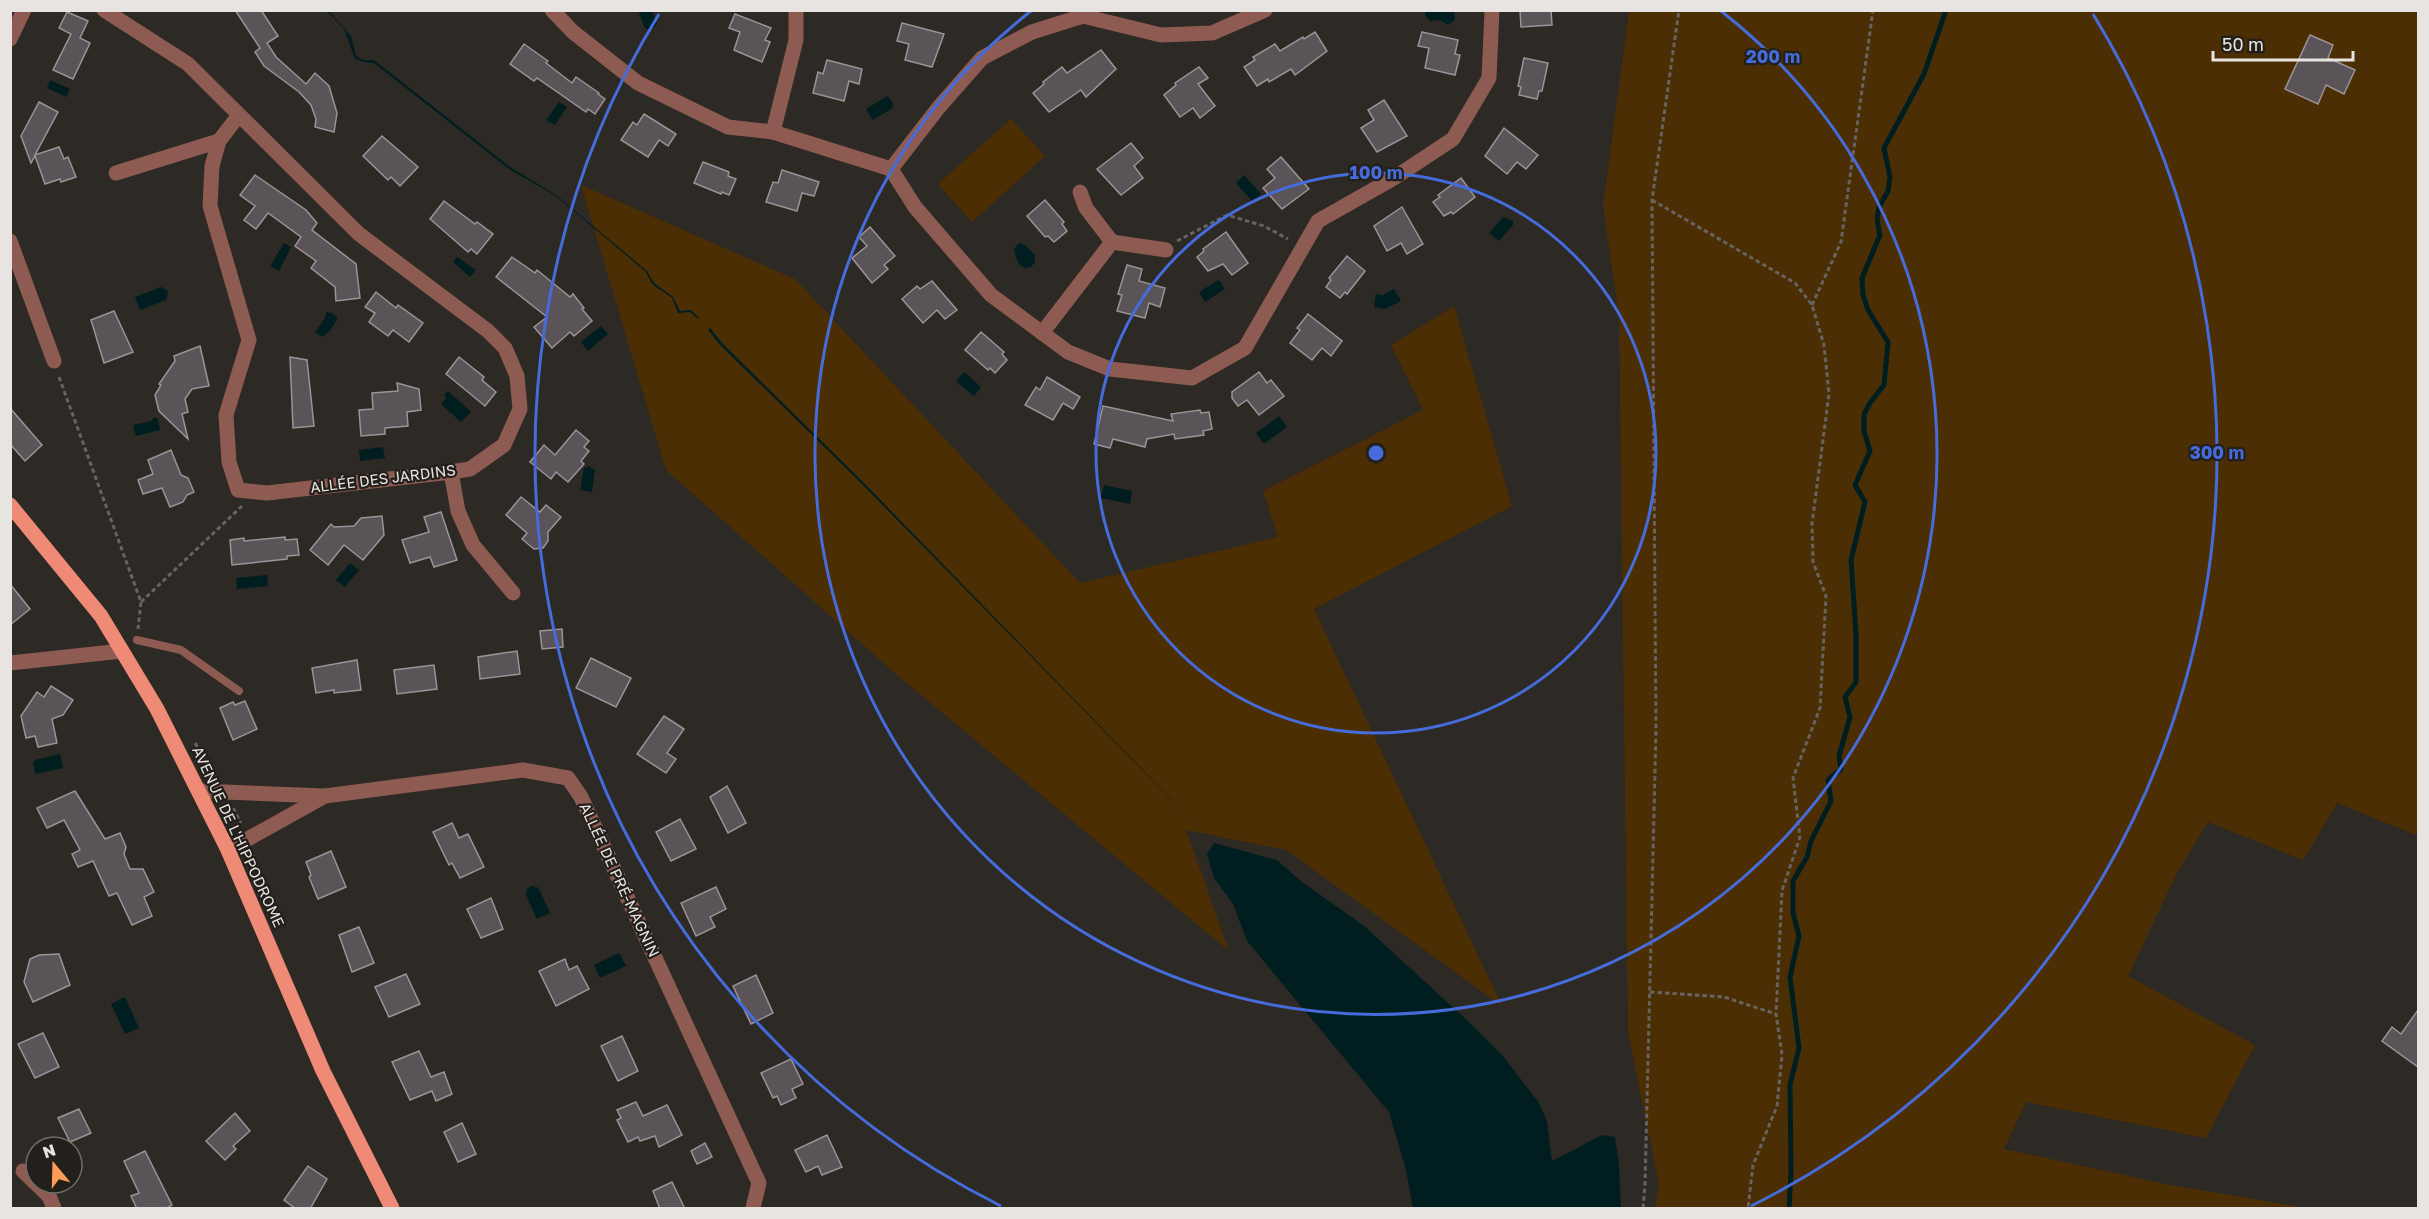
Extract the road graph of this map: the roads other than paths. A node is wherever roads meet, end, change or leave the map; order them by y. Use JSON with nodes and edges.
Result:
{"nodes":[{"id":1,"x":24,"y":10,"type":"edge"},
{"id":2,"x":104,"y":10,"type":"edge"},
{"id":3,"x":552,"y":10,"type":"edge"},
{"id":4,"x":796,"y":10,"type":"edge"},
{"id":5,"x":1265,"y":10,"type":"edge"},
{"id":6,"x":1492,"y":10,"type":"edge"},
{"id":7,"x":1083,"y":13,"type":"edge"},
{"id":8,"x":10,"y":39,"type":"edge"},
{"id":9,"x":239,"y":115,"type":"junction"},
{"id":10,"x":773,"y":132,"type":"junction"},
{"id":11,"x":219,"y":141,"type":"junction"},
{"id":12,"x":891,"y":169,"type":"junction"},
{"id":13,"x":116,"y":173,"type":"dead end"},
{"id":14,"x":1080,"y":192,"type":"dead end"},
{"id":15,"x":10,"y":242,"type":"edge"},
{"id":16,"x":1112,"y":242,"type":"junction"},
{"id":17,"x":1166,"y":250,"type":"road end"},
{"id":18,"x":1042,"y":333,"type":"junction"},
{"id":19,"x":54,"y":361,"type":"road end"},
{"id":20,"x":451,"y":472,"type":"junction"},
{"id":21,"x":10,"y":505,"type":"edge"},
{"id":22,"x":513,"y":593,"type":"dead end"},
{"id":23,"x":137,"y":640,"type":"road end"},
{"id":24,"x":122,"y":651,"type":"junction"},
{"id":25,"x":10,"y":663,"type":"edge"},
{"id":26,"x":238,"y":691,"type":"dead end"},
{"id":27,"x":200,"y":791,"type":"junction"},
{"id":28,"x":325,"y":796,"type":"junction"},
{"id":29,"x":228,"y":850,"type":"junction"},
{"id":30,"x":23,"y":1171,"type":"dead end"},
{"id":31,"x":54,"y":1209,"type":"edge"},
{"id":32,"x":392,"y":1209,"type":"edge"},
{"id":33,"x":753,"y":1209,"type":"edge"}],
"edges":[{"from":1,"to":8,"type":"street"},
{"from":2,"to":9,"type":"street","name":"ALLÉE DES JARDINS"},
{"from":3,"to":10,"type":"street"},
{"from":4,"to":10,"type":"street"},
{"from":5,"to":7,"type":"street"},
{"from":6,"to":18,"type":"street"},
{"from":7,"to":12,"type":"street"},
{"from":9,"to":11,"type":"street"},
{"from":9,"to":20,"type":"street","name":"ALLÉE DES JARDINS"},
{"from":10,"to":12,"type":"street"},
{"from":11,"to":13,"type":"street"},
{"from":11,"to":20,"type":"street","name":"ALLÉE DES JARDINS"},
{"from":12,"to":18,"type":"street"},
{"from":14,"to":16,"type":"street"},
{"from":15,"to":19,"type":"street"},
{"from":16,"to":17,"type":"street"},
{"from":16,"to":18,"type":"street"},
{"from":20,"to":22,"type":"street"},
{"from":21,"to":24,"type":"main road","name":"AVENUE DE L'HIPPODROME"},
{"from":23,"to":26,"type":"lane"},
{"from":24,"to":25,"type":"street"},
{"from":24,"to":27,"type":"main road","name":"AVENUE DE L'HIPPODROME"},
{"from":27,"to":28,"type":"street","name":"ALLÉE DE PRÉ-MAGNIN"},
{"from":27,"to":29,"type":"main road","name":"AVENUE DE L'HIPPODROME"},
{"from":28,"to":29,"type":"street","name":"ALLÉE DE PRÉ-MAGNIN"},
{"from":28,"to":33,"type":"street","name":"ALLÉE DE PRÉ-MAGNIN"},
{"from":29,"to":32,"type":"main road","name":"AVENUE DE L'HIPPODROME"},
{"from":30,"to":31,"type":"street"}]}
